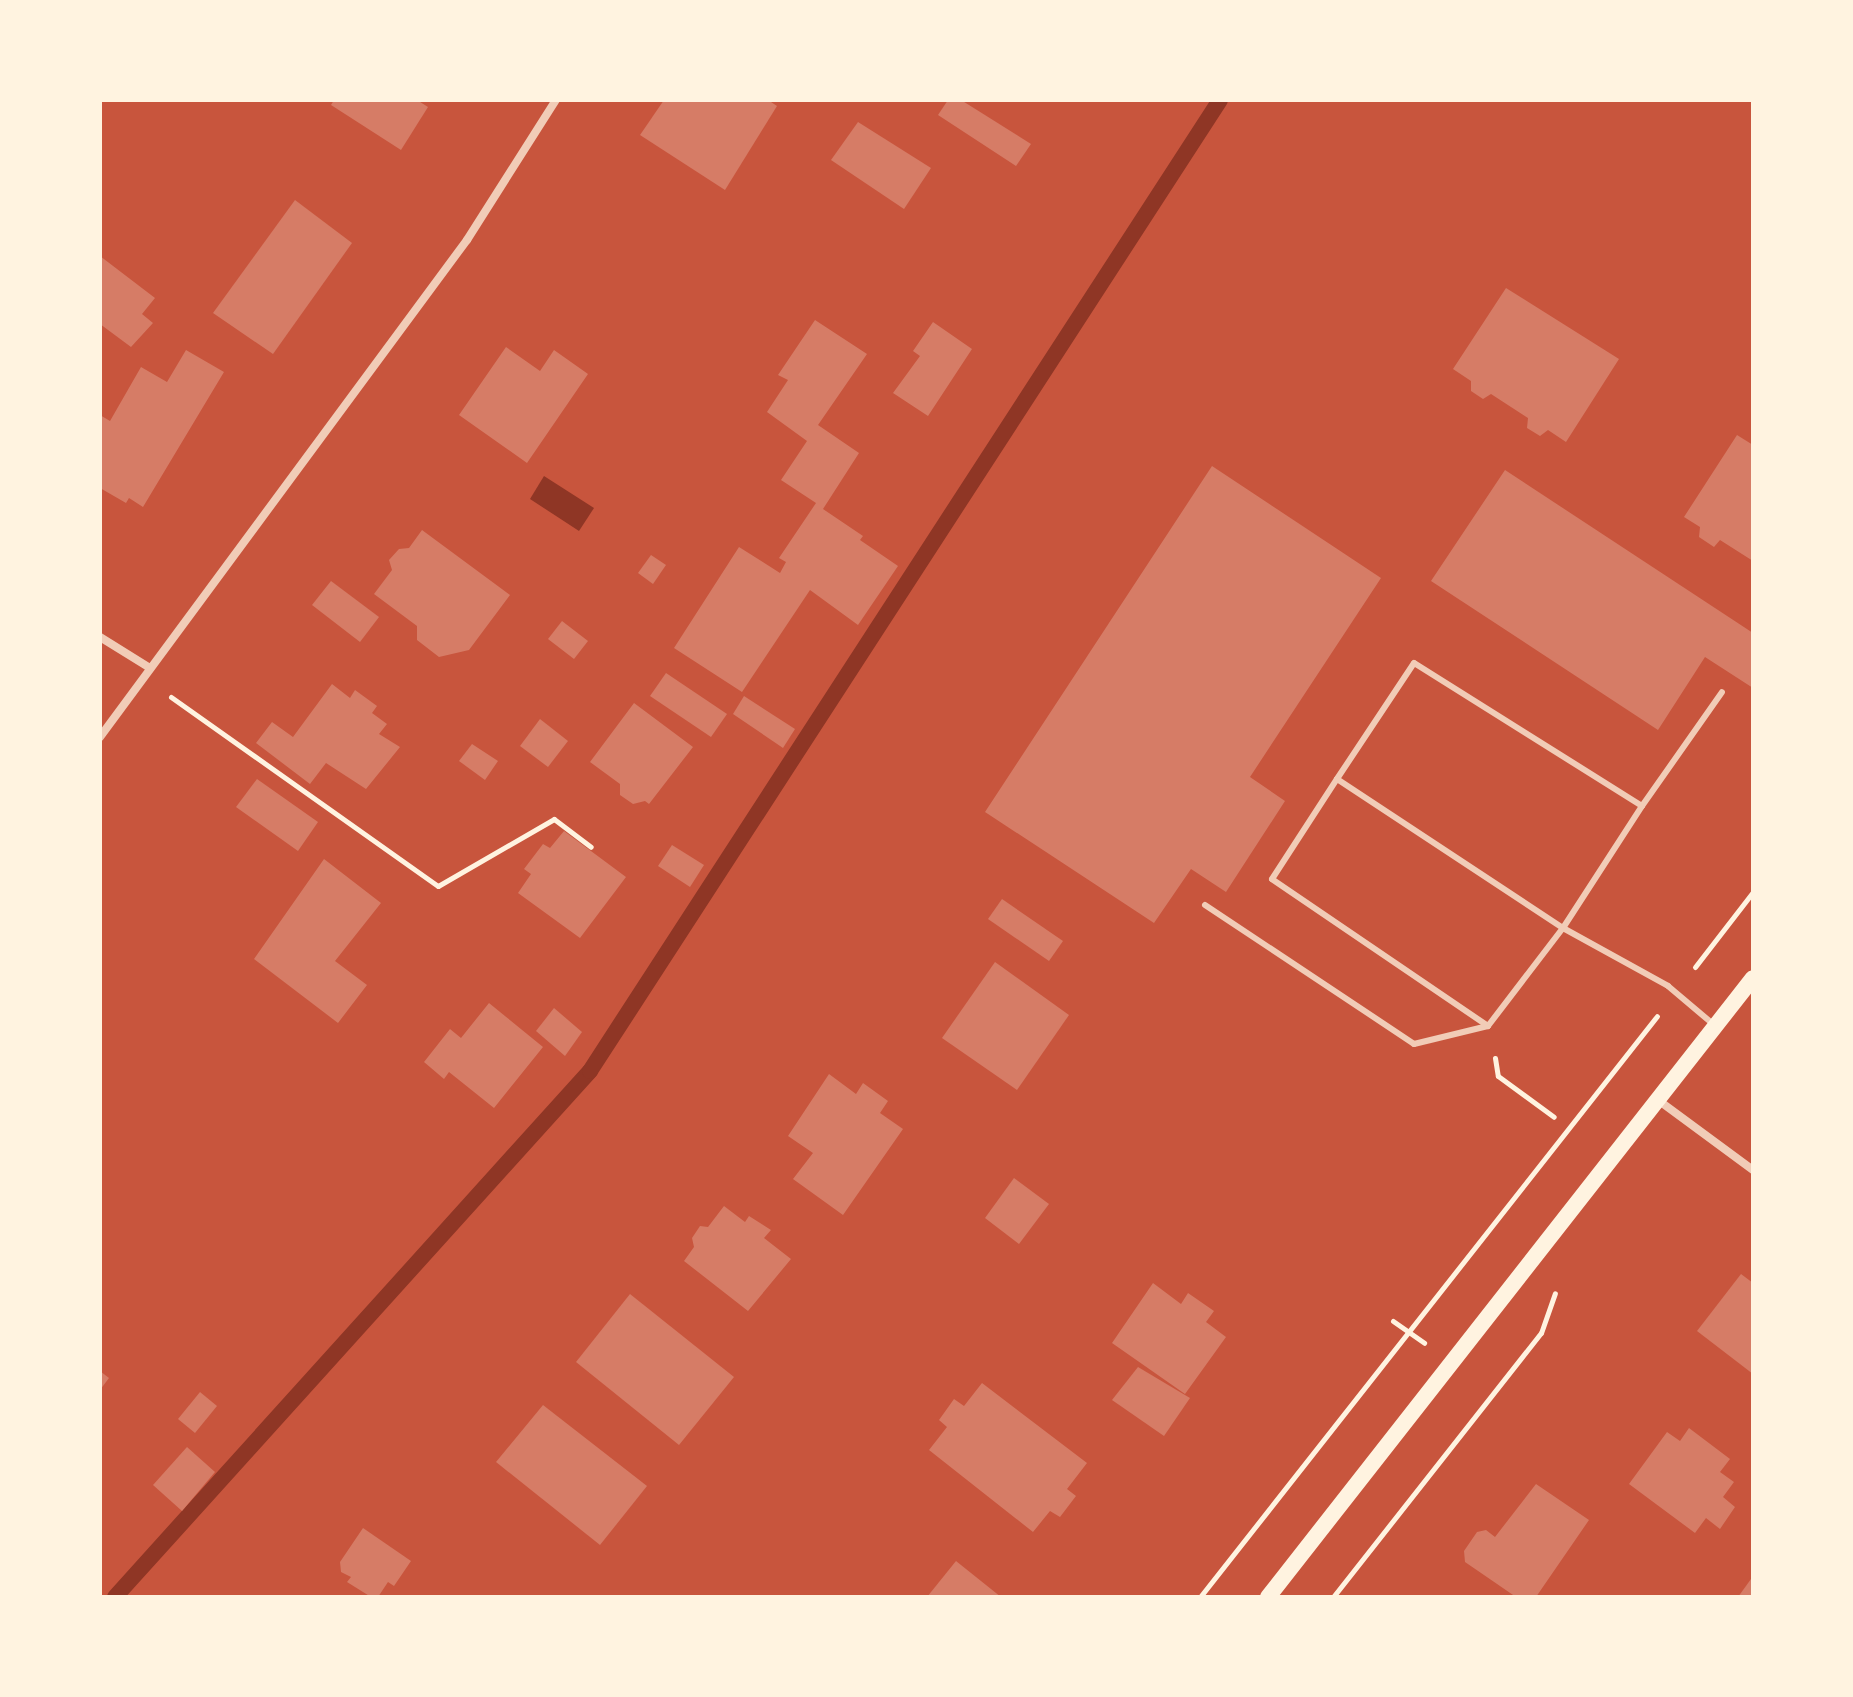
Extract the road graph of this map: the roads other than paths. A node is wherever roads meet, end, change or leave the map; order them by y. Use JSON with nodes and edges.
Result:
{"nodes":[{"id":1,"x":556,"y":100,"type":"edge"},
{"id":2,"x":100,"y":637,"type":"edge"},
{"id":3,"x":150,"y":668,"type":"junction"},
{"id":4,"x":1722,"y":692,"type":"dead end"},
{"id":5,"x":100,"y":737,"type":"edge"},
{"id":6,"x":1337,"y":779,"type":"junction"},
{"id":7,"x":1642,"y":806,"type":"junction"},
{"id":8,"x":1205,"y":905,"type":"dead end"},
{"id":9,"x":1563,"y":928,"type":"junction"},
{"id":10,"x":1753,"y":978,"type":"edge"},
{"id":11,"x":1488,"y":1026,"type":"junction"},
{"id":12,"x":1716,"y":1027,"type":"junction"},
{"id":13,"x":1658,"y":1100,"type":"junction"},
{"id":14,"x":1753,"y":1170,"type":"edge"},
{"id":15,"x":1268,"y":1597,"type":"edge"}],
"edges":[{"from":1,"to":3,"type":"street"},
{"from":2,"to":3,"type":"street"},
{"from":3,"to":5,"type":"street"},
{"from":4,"to":7,"type":"lane"},
{"from":6,"to":7,"type":"lane"},
{"from":6,"to":9,"type":"lane"},
{"from":6,"to":11,"type":"lane"},
{"from":7,"to":9,"type":"lane"},
{"from":8,"to":11,"type":"lane"},
{"from":9,"to":11,"type":"lane"},
{"from":9,"to":12,"type":"lane"},
{"from":10,"to":12,"type":"main road"},
{"from":12,"to":13,"type":"main road"},
{"from":13,"to":14,"type":"street"},
{"from":13,"to":15,"type":"main road"}]}
